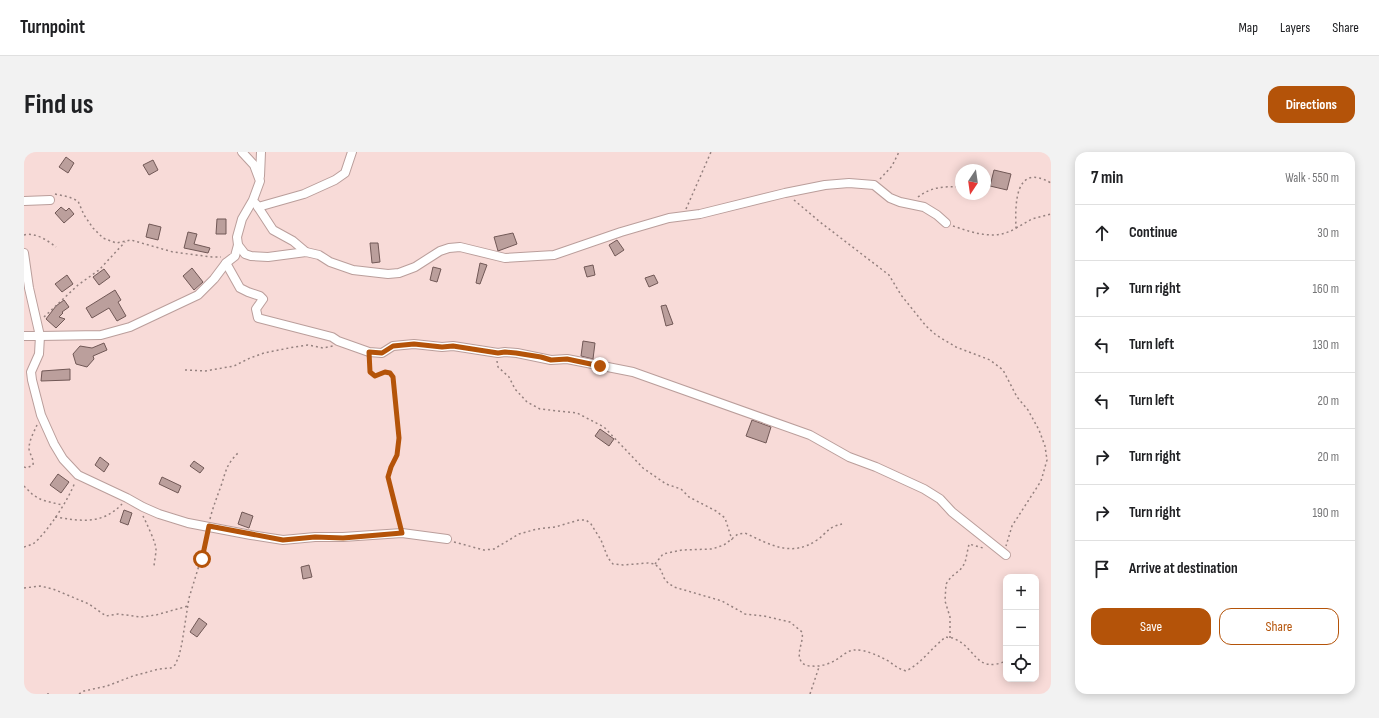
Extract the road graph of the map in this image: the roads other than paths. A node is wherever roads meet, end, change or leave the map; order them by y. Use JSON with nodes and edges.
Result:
{"nodes":[{"id":1,"x":242,"y":152,"type":"edge"},
{"id":2,"x":261,"y":152,"type":"edge"},
{"id":3,"x":352,"y":152,"type":"edge"},
{"id":4,"x":260,"y":181,"type":"junction"},
{"id":5,"x":51,"y":197,"type":"road end"},
{"id":6,"x":24,"y":201,"type":"edge"},
{"id":7,"x":255,"y":203,"type":"junction"},
{"id":8,"x":946,"y":223,"type":"road end"},
{"id":9,"x":238,"y":245,"type":"junction"},
{"id":10,"x":306,"y":252,"type":"junction"},
{"id":11,"x":24,"y":253,"type":"edge"},
{"id":12,"x":226,"y":263,"type":"junction"},
{"id":13,"x":24,"y":336,"type":"edge"},
{"id":14,"x":40,"y":336,"type":"junction"},
{"id":15,"x":447,"y":539,"type":"road end"},
{"id":16,"x":1006,"y":554,"type":"road end"}],
"edges":[{"from":1,"to":4,"type":"street"},
{"from":2,"to":4,"type":"street"},
{"from":3,"to":7,"type":"street"},
{"from":4,"to":7,"type":"street"},
{"from":5,"to":6,"type":"street"},
{"from":7,"to":9,"type":"street"},
{"from":7,"to":10,"type":"street"},
{"from":8,"to":10,"type":"street"},
{"from":9,"to":10,"type":"street"},
{"from":9,"to":12,"type":"street"},
{"from":11,"to":14,"type":"street"},
{"from":12,"to":14,"type":"street"},
{"from":12,"to":16,"type":"street"},
{"from":13,"to":14,"type":"street"},
{"from":14,"to":15,"type":"street"}]}
